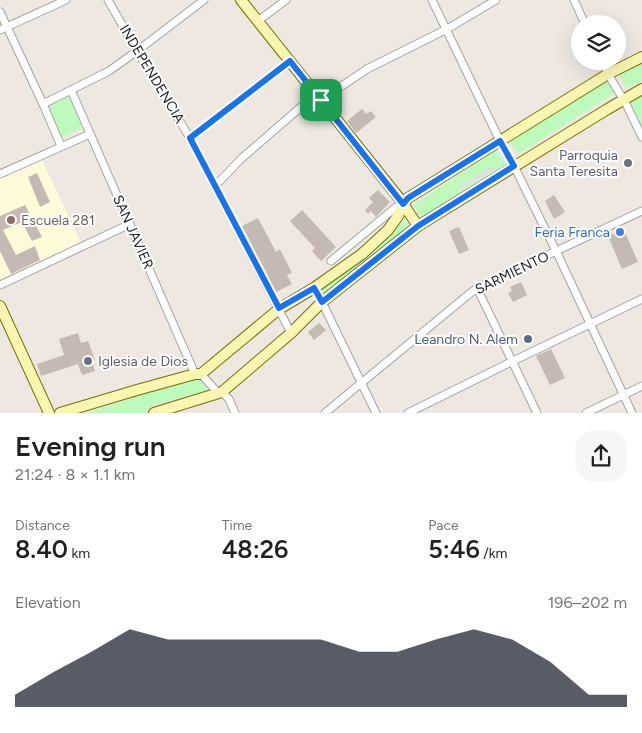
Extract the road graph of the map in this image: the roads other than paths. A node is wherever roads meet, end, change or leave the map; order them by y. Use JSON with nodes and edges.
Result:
{"nodes":[{"id":1,"x":66,"y":0,"type":"edge"},
{"id":2,"x":108,"y":0,"type":"edge"},
{"id":3,"x":204,"y":0,"type":"edge"},
{"id":4,"x":241,"y":0,"type":"edge"},
{"id":5,"x":286,"y":0,"type":"edge"},
{"id":6,"x":432,"y":0,"type":"edge"},
{"id":7,"x":496,"y":0,"type":"edge"},
{"id":8,"x":574,"y":0,"type":"edge"},
{"id":9,"x":0,"y":12,"type":"edge"},
{"id":10,"x":581,"y":15,"type":"edge"},
{"id":11,"x":258,"y":21,"type":"junction"},
{"id":12,"x":3,"y":29,"type":"edge"},
{"id":13,"x":447,"y":30,"type":"junction"},
{"id":14,"x":137,"y":51,"type":"junction"},
{"id":15,"x":642,"y":57,"type":"edge"},
{"id":16,"x":290,"y":61,"type":"junction"},
{"id":17,"x":606,"y":70,"type":"edge"},
{"id":18,"x":608,"y":74,"type":"junction"},
{"id":19,"x":642,"y":89,"type":"edge"},
{"id":20,"x":71,"y":90,"type":"junction"},
{"id":21,"x":318,"y":97,"type":"junction"},
{"id":22,"x":623,"y":99,"type":"junction"},
{"id":23,"x":43,"y":104,"type":"junction"},
{"id":24,"x":90,"y":134,"type":"junction"},
{"id":25,"x":642,"y":137,"type":"edge"},
{"id":26,"x":190,"y":138,"type":"junction"},
{"id":27,"x":500,"y":141,"type":"junction"},
{"id":28,"x":61,"y":146,"type":"junction"},
{"id":29,"x":514,"y":166,"type":"junction"},
{"id":30,"x":0,"y":174,"type":"edge"},
{"id":31,"x":215,"y":186,"type":"junction"},
{"id":32,"x":403,"y":204,"type":"junction"},
{"id":33,"x":642,"y":211,"type":"edge"},
{"id":34,"x":130,"y":224,"type":"junction"},
{"id":35,"x":418,"y":226,"type":"junction"},
{"id":36,"x":556,"y":252,"type":"junction"},
{"id":37,"x":331,"y":261,"type":"dead end"},
{"id":38,"x":0,"y":286,"type":"edge"},
{"id":39,"x":314,"y":288,"type":"junction"},
{"id":40,"x":477,"y":288,"type":"junction"},
{"id":41,"x":642,"y":299,"type":"edge"},
{"id":42,"x":322,"y":302,"type":"junction"},
{"id":43,"x":0,"y":306,"type":"edge"},
{"id":44,"x":279,"y":308,"type":"junction"},
{"id":45,"x":591,"y":324,"type":"junction"},
{"id":46,"x":291,"y":334,"type":"junction"},
{"id":47,"x":513,"y":361,"type":"junction"},
{"id":48,"x":198,"y":374,"type":"junction"},
{"id":49,"x":362,"y":383,"type":"junction"},
{"id":50,"x":642,"y":386,"type":"edge"},
{"id":51,"x":221,"y":393,"type":"junction"},
{"id":52,"x":624,"y":395,"type":"junction"},
{"id":53,"x":51,"y":413,"type":"edge"},
{"id":54,"x":61,"y":413,"type":"edge"},
{"id":55,"x":154,"y":413,"type":"edge"},
{"id":56,"x":236,"y":413,"type":"edge"},
{"id":57,"x":325,"y":413,"type":"edge"},
{"id":58,"x":376,"y":413,"type":"edge"},
{"id":59,"x":408,"y":413,"type":"edge"},
{"id":60,"x":537,"y":413,"type":"edge"},
{"id":61,"x":586,"y":413,"type":"edge"},
{"id":62,"x":632,"y":413,"type":"edge"}],
"edges":[{"from":1,"to":12,"type":"street"},
{"from":2,"to":14,"type":"street","name":"INDEPENDENCIA"},
{"from":3,"to":14,"type":"street"},
{"from":4,"to":11,"type":"main road"},
{"from":5,"to":11,"type":"street"},
{"from":6,"to":13,"type":"street"},
{"from":7,"to":13,"type":"street"},
{"from":8,"to":10,"type":"street"},
{"from":9,"to":12,"type":"street"},
{"from":11,"to":16,"type":"main road"},
{"from":12,"to":23,"type":"street"},
{"from":13,"to":21,"type":"street"},
{"from":13,"to":27,"type":"street"},
{"from":14,"to":20,"type":"street"},
{"from":14,"to":26,"type":"street","name":"INDEPENDENCIA"},
{"from":15,"to":18,"type":"main road"},
{"from":16,"to":21,"type":"main road"},
{"from":16,"to":26,"type":"street"},
{"from":17,"to":18,"type":"street"},
{"from":18,"to":22,"type":"street"},
{"from":18,"to":27,"type":"main road"},
{"from":19,"to":22,"type":"main road"},
{"from":20,"to":23,"type":"street"},
{"from":20,"to":24,"type":"street","name":"SAN JAVIER"},
{"from":21,"to":31,"type":"street"},
{"from":21,"to":32,"type":"main road"},
{"from":22,"to":25,"type":"street"},
{"from":22,"to":29,"type":"main road"},
{"from":23,"to":28,"type":"street"},
{"from":24,"to":28,"type":"street"},
{"from":24,"to":34,"type":"street","name":"SAN JAVIER"},
{"from":26,"to":31,"type":"street","name":"INDEPENDENCIA"},
{"from":27,"to":29,"type":"street"},
{"from":27,"to":32,"type":"main road"},
{"from":28,"to":30,"type":"street"},
{"from":29,"to":35,"type":"main road"},
{"from":29,"to":36,"type":"street"},
{"from":31,"to":44,"type":"street","name":"INDEPENDENCIA"},
{"from":32,"to":35,"type":"main road"},
{"from":32,"to":37,"type":"street"},
{"from":32,"to":39,"type":"main road"},
{"from":33,"to":36,"type":"street","name":"SARMIENTO"},
{"from":34,"to":38,"type":"street"},
{"from":34,"to":48,"type":"street","name":"SAN JAVIER"},
{"from":35,"to":42,"type":"main road"},
{"from":36,"to":40,"type":"street","name":"SARMIENTO"},
{"from":36,"to":45,"type":"street"},
{"from":39,"to":42,"type":"street"},
{"from":39,"to":44,"type":"main road"},
{"from":40,"to":47,"type":"street"},
{"from":40,"to":49,"type":"street","name":"SARMIENTO"},
{"from":41,"to":45,"type":"street"},
{"from":42,"to":46,"type":"main road"},
{"from":42,"to":49,"type":"street"},
{"from":43,"to":53,"type":"main road"},
{"from":44,"to":46,"type":"street","name":"INDEPENDENCIA"},
{"from":44,"to":48,"type":"main road"},
{"from":45,"to":47,"type":"street"},
{"from":45,"to":52,"type":"street"},
{"from":46,"to":51,"type":"main road"},
{"from":47,"to":59,"type":"street"},
{"from":47,"to":60,"type":"street"},
{"from":48,"to":51,"type":"street","name":"SAN JAVIER"},
{"from":48,"to":54,"type":"main road"},
{"from":49,"to":57,"type":"street","name":"SARMIENTO"},
{"from":49,"to":58,"type":"street"},
{"from":50,"to":52,"type":"street"},
{"from":51,"to":55,"type":"main road"},
{"from":51,"to":56,"type":"street","name":"SAN JAVIER"},
{"from":52,"to":61,"type":"street"},
{"from":52,"to":62,"type":"street"},
{"from":53,"to":54,"type":"main road"}]}
